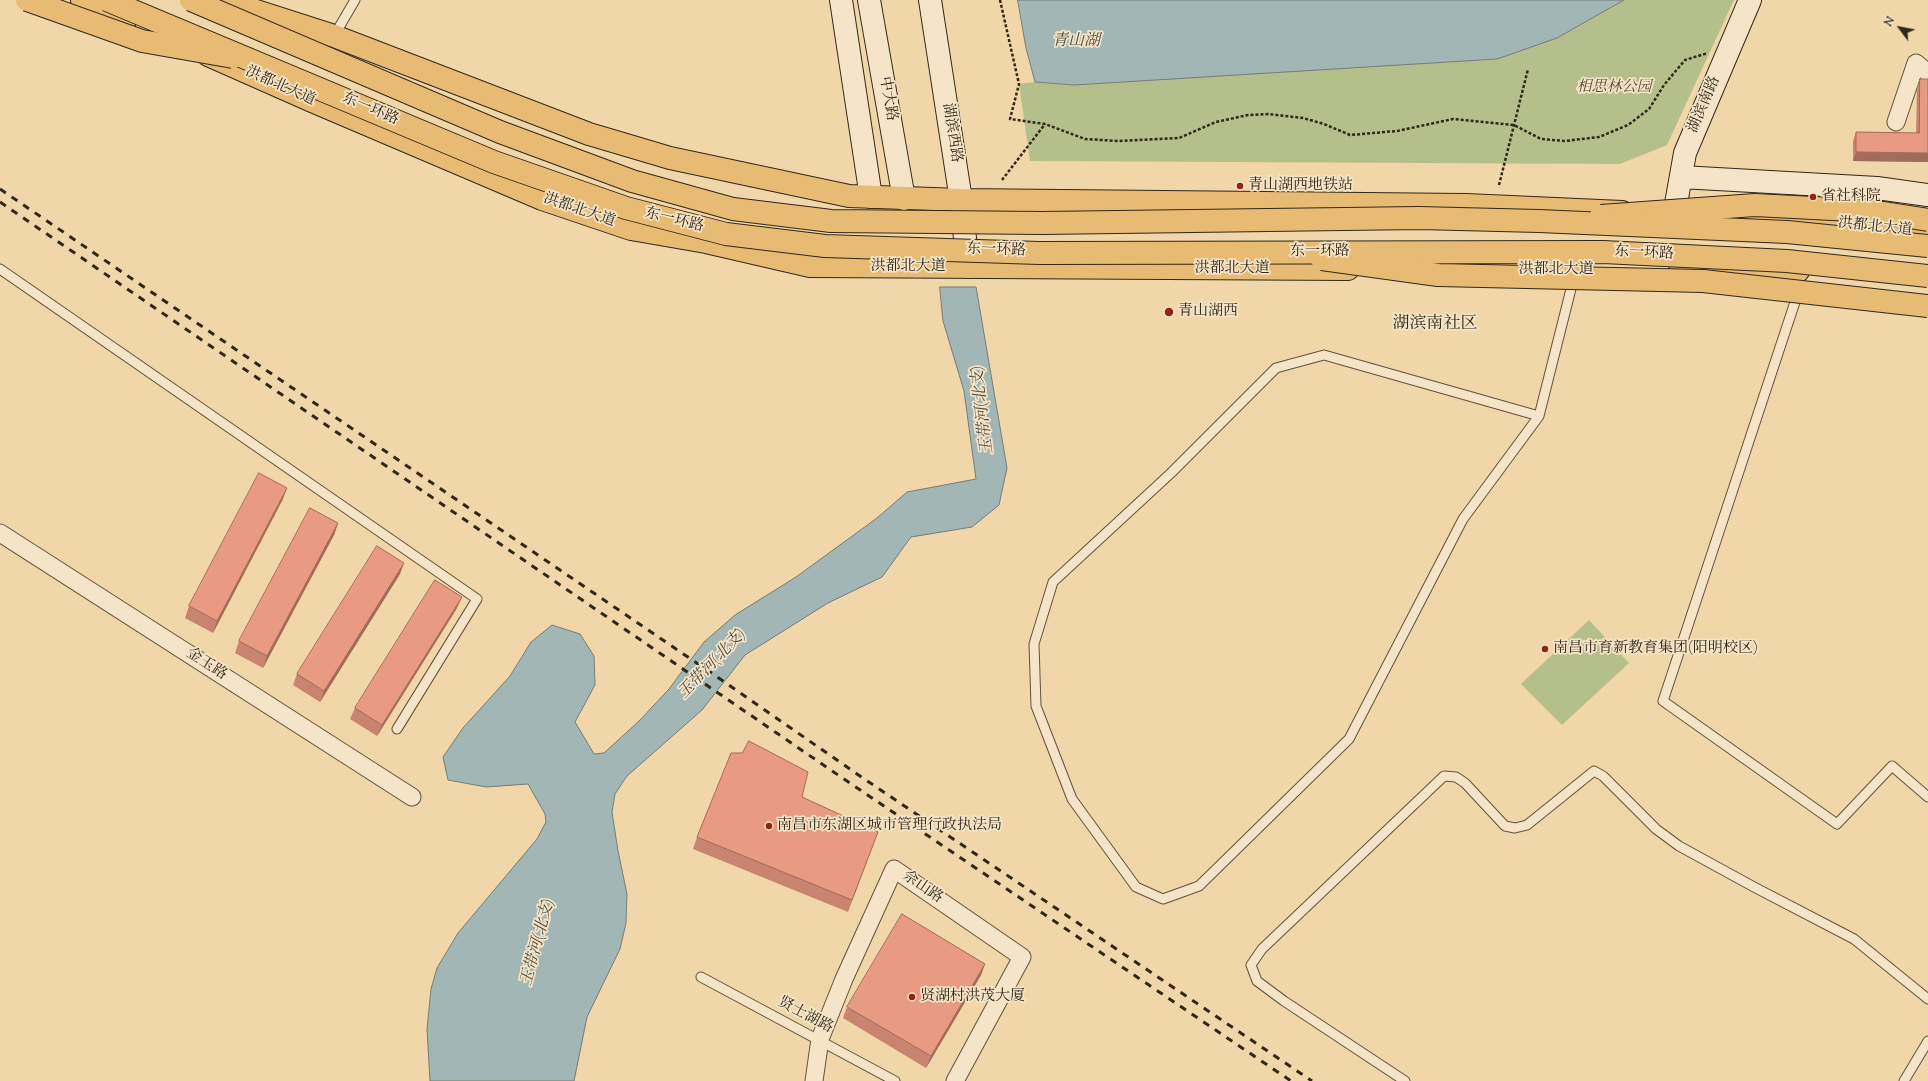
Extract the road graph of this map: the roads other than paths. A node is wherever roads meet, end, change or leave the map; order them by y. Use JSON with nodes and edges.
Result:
{"nodes":[{"id":1,"x":27,"y":0,"type":"edge"},
{"id":2,"x":82,"y":0,"type":"edge"},
{"id":3,"x":107,"y":0,"type":"edge"},
{"id":4,"x":191,"y":0,"type":"edge"},
{"id":5,"x":210,"y":0,"type":"edge"},
{"id":6,"x":222,"y":0,"type":"edge"},
{"id":7,"x":355,"y":0,"type":"edge"},
{"id":8,"x":840,"y":0,"type":"edge"},
{"id":9,"x":869,"y":0,"type":"edge"},
{"id":10,"x":930,"y":0,"type":"edge"},
{"id":11,"x":1750,"y":0,"type":"edge"},
{"id":12,"x":247,"y":23,"type":"junction"},
{"id":13,"x":334,"y":36,"type":"junction"},
{"id":14,"x":248,"y":59,"type":"junction"},
{"id":15,"x":1928,"y":73,"type":"edge"},
{"id":16,"x":1896,"y":122,"type":"dead end"},
{"id":17,"x":1681,"y":177,"type":"junction"},
{"id":18,"x":1928,"y":194,"type":"edge"},
{"id":19,"x":871,"y":197,"type":"junction"},
{"id":20,"x":904,"y":199,"type":"junction"},
{"id":21,"x":961,"y":200,"type":"junction"},
{"id":22,"x":1674,"y":215,"type":"junction"},
{"id":23,"x":1928,"y":220,"type":"edge"},
{"id":24,"x":1538,"y":221,"type":"junction"},
{"id":25,"x":1928,"y":234,"type":"edge"},
{"id":26,"x":1928,"y":246,"type":"edge"},
{"id":27,"x":1262,"y":252,"type":"junction"},
{"id":28,"x":968,"y":267,"type":"junction"},
{"id":29,"x":0,"y":269,"type":"edge"},
{"id":30,"x":1576,"y":270,"type":"junction"},
{"id":31,"x":1805,"y":271,"type":"junction"},
{"id":32,"x":1928,"y":276,"type":"edge"},
{"id":33,"x":1928,"y":286,"type":"edge"},
{"id":34,"x":1928,"y":306,"type":"edge"},
{"id":35,"x":1539,"y":416,"type":"junction"},
{"id":36,"x":0,"y":533,"type":"edge"},
{"id":37,"x":397,"y":729,"type":"dead end"},
{"id":38,"x":412,"y":797,"type":"dead end"},
{"id":39,"x":1928,"y":797,"type":"edge"},
{"id":40,"x":701,"y":977,"type":"dead end"},
{"id":41,"x":1928,"y":999,"type":"edge"},
{"id":42,"x":820,"y":1039,"type":"junction"},
{"id":43,"x":1928,"y":1041,"type":"edge"},
{"id":44,"x":814,"y":1081,"type":"edge"},
{"id":45,"x":895,"y":1081,"type":"edge"},
{"id":46,"x":955,"y":1081,"type":"edge"},
{"id":47,"x":1405,"y":1081,"type":"edge"},
{"id":48,"x":1904,"y":1081,"type":"edge"}],
"edges":[{"from":1,"to":14,"type":"main road","bridge":true},
{"from":2,"to":28,"type":"main road","name":"洪都北大道"},
{"from":3,"to":14,"type":"main road","name":"东一环路","bridge":true},
{"from":4,"to":12,"type":"main road","name":"东一环路","bridge":true},
{"from":5,"to":12,"type":"main road","bridge":true},
{"from":6,"to":13,"type":"main road","name":"洪都北大道"},
{"from":7,"to":13,"type":"lane"},
{"from":8,"to":19,"type":"main road","name":"中大路"},
{"from":9,"to":20,"type":"main road","name":"中大路"},
{"from":10,"to":21,"type":"main road","name":"湖滨西路"},
{"from":11,"to":17,"type":"main road","name":"湖滨南路"},
{"from":12,"to":24,"type":"main road","name":"东一环路","bridge":true},
{"from":13,"to":19,"type":"main road","name":"洪都北大道"},
{"from":14,"to":27,"type":"main road","name":"东一环路","bridge":true},
{"from":15,"to":16,"type":"street"},
{"from":17,"to":18,"type":"main road"},
{"from":17,"to":22,"type":"main road","name":"湖滨南路"},
{"from":19,"to":20,"type":"main road","name":"洪都北大道"},
{"from":20,"to":21,"type":"main road","name":"洪都北大道"},
{"from":21,"to":22,"type":"main road","name":"洪都北大道"},
{"from":21,"to":28,"type":"main road","name":"湖滨西路"},
{"from":22,"to":25,"type":"main road","name":"洪都北大道"},
{"from":23,"to":24,"type":"main road","bridge":true},
{"from":24,"to":26,"type":"main road","name":"东一环路","bridge":true},
{"from":27,"to":32,"type":"main road","name":"东一环路","bridge":true},
{"from":27,"to":34,"type":"main road","bridge":true},
{"from":28,"to":30,"type":"main road","name":"洪都北大道"},
{"from":29,"to":37,"type":"lane"},
{"from":30,"to":31,"type":"main road","name":"洪都北大道"},
{"from":30,"to":35,"type":"lane"},
{"from":31,"to":33,"type":"main road","name":"洪都北大道"},
{"from":31,"to":39,"type":"lane"},
{"from":35,"to":35,"type":"lane"},
{"from":36,"to":38,"type":"street","name":"金玉路"},
{"from":40,"to":42,"type":"lane","name":"贤士湖路"},
{"from":41,"to":47,"type":"lane"},
{"from":42,"to":44,"type":"street","name":"佘山路"},
{"from":42,"to":45,"type":"lane","name":"贤士湖路"},
{"from":42,"to":46,"type":"street","name":"佘山路"},
{"from":43,"to":48,"type":"lane"}]}
